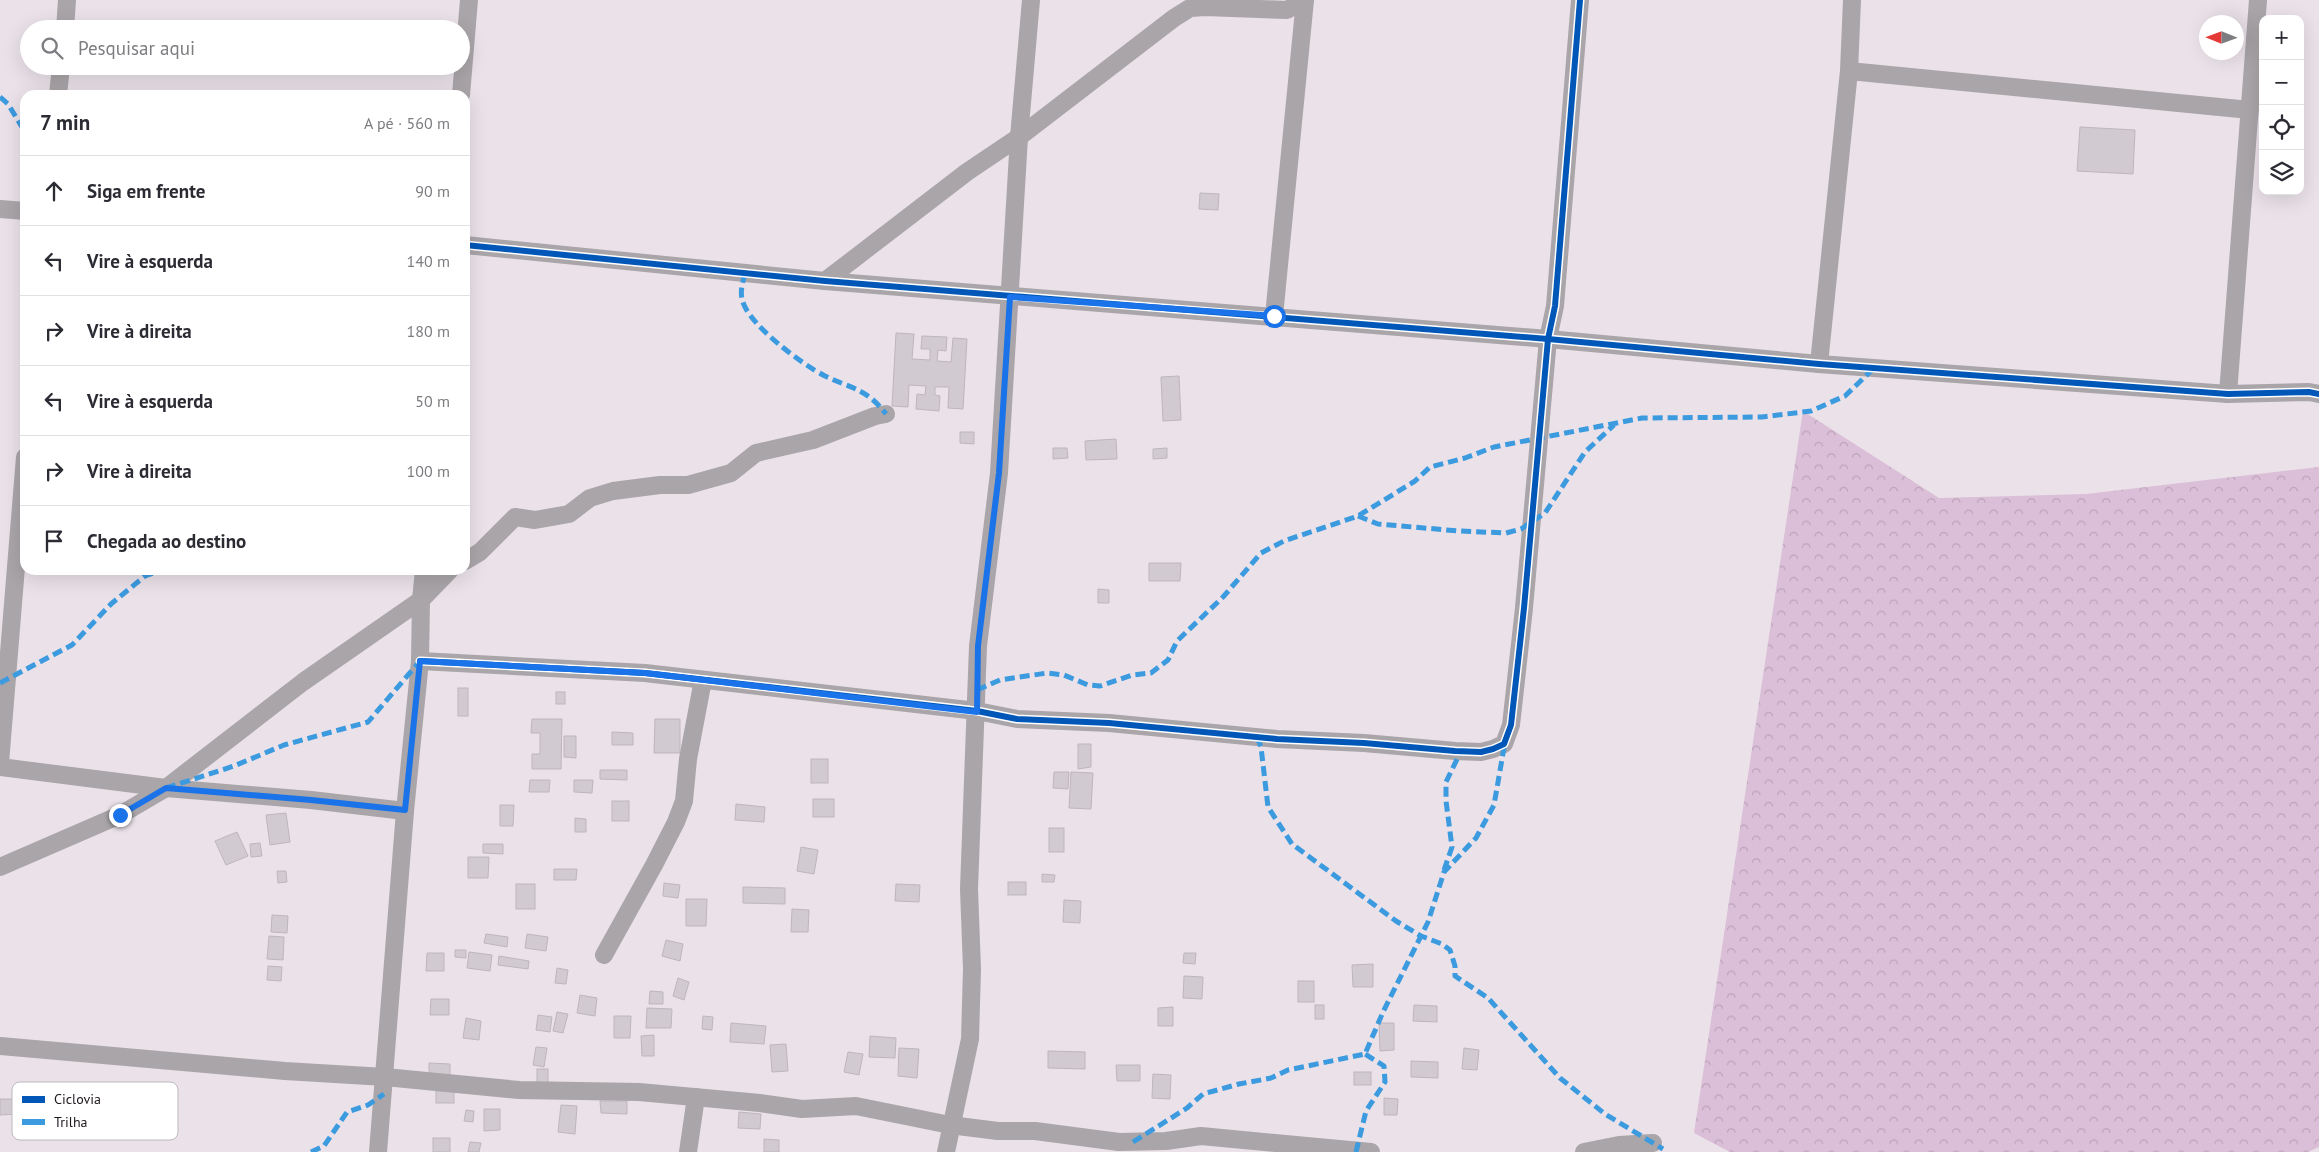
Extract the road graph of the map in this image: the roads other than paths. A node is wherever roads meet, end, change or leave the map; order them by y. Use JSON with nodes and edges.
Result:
{"nodes":[{"id":1,"x":67,"y":0,"type":"edge"},
{"id":2,"x":469,"y":0,"type":"edge"},
{"id":3,"x":1031,"y":0,"type":"edge"},
{"id":4,"x":1305,"y":0,"type":"edge"},
{"id":5,"x":1580,"y":0,"type":"edge"},
{"id":6,"x":1852,"y":0,"type":"edge"},
{"id":7,"x":2258,"y":0,"type":"edge"},
{"id":8,"x":66,"y":20,"type":"edge"},
{"id":9,"x":467,"y":20,"type":"edge"},
{"id":10,"x":1849,"y":71,"type":"junction"},
{"id":11,"x":60,"y":75,"type":"edge"},
{"id":12,"x":463,"y":75,"type":"edge"},
{"id":13,"x":59,"y":90,"type":"edge"},
{"id":14,"x":461,"y":90,"type":"edge"},
{"id":15,"x":2250,"y":110,"type":"junction"},
{"id":16,"x":1019,"y":137,"type":"junction"},
{"id":17,"x":0,"y":209,"type":"edge"},
{"id":18,"x":20,"y":211,"type":"edge"},
{"id":19,"x":470,"y":246,"type":"edge"},
{"id":20,"x":825,"y":281,"type":"junction"},
{"id":21,"x":1010,"y":297,"type":"junction"},
{"id":22,"x":1274,"y":316,"type":"junction"},
{"id":23,"x":1548,"y":339,"type":"junction"},
{"id":24,"x":1819,"y":364,"type":"junction"},
{"id":25,"x":2316,"y":392,"type":"edge"},
{"id":26,"x":2228,"y":394,"type":"junction"},
{"id":27,"x":886,"y":414,"type":"dead end"},
{"id":28,"x":20,"y":518,"type":"edge"},
{"id":29,"x":470,"y":558,"type":"edge"},
{"id":30,"x":424,"y":575,"type":"edge"},
{"id":31,"x":445,"y":575,"type":"edge"},
{"id":32,"x":421,"y":600,"type":"junction"},
{"id":33,"x":420,"y":661,"type":"junction"},
{"id":34,"x":703,"y":680,"type":"junction"},
{"id":35,"x":977,"y":712,"type":"junction"},
{"id":36,"x":0,"y":763,"type":"edge"},
{"id":37,"x":0,"y":767,"type":"edge"},
{"id":38,"x":166,"y":788,"type":"junction"},
{"id":39,"x":405,"y":810,"type":"junction"},
{"id":40,"x":0,"y":867,"type":"edge"},
{"id":41,"x":604,"y":955,"type":"dead end"},
{"id":42,"x":0,"y":1046,"type":"edge"},
{"id":43,"x":385,"y":1077,"type":"junction"},
{"id":44,"x":696,"y":1097,"type":"junction"},
{"id":45,"x":950,"y":1126,"type":"junction"},
{"id":46,"x":1653,"y":1143,"type":"dead end"},
{"id":47,"x":378,"y":1152,"type":"edge"},
{"id":48,"x":688,"y":1152,"type":"edge"},
{"id":49,"x":946,"y":1152,"type":"edge"},
{"id":50,"x":1371,"y":1152,"type":"edge"},
{"id":51,"x":1584,"y":1152,"type":"edge"}],
"edges":[{"from":1,"to":8,"type":"street"},
{"from":2,"to":9,"type":"street"},
{"from":3,"to":16,"type":"street"},
{"from":4,"to":16,"type":"street"},
{"from":4,"to":22,"type":"street"},
{"from":5,"to":23,"type":"street"},
{"from":6,"to":10,"type":"street"},
{"from":7,"to":15,"type":"street"},
{"from":10,"to":15,"type":"street"},
{"from":10,"to":24,"type":"street"},
{"from":11,"to":13,"type":"street"},
{"from":12,"to":14,"type":"street"},
{"from":15,"to":26,"type":"street"},
{"from":16,"to":20,"type":"street"},
{"from":16,"to":21,"type":"street"},
{"from":17,"to":18,"type":"street"},
{"from":19,"to":20,"type":"street"},
{"from":20,"to":21,"type":"street"},
{"from":21,"to":22,"type":"street"},
{"from":21,"to":35,"type":"street"},
{"from":22,"to":23,"type":"street"},
{"from":23,"to":24,"type":"street"},
{"from":23,"to":35,"type":"street"},
{"from":24,"to":26,"type":"street"},
{"from":25,"to":26,"type":"street"},
{"from":27,"to":29,"type":"street"},
{"from":28,"to":36,"type":"street"},
{"from":30,"to":32,"type":"street"},
{"from":31,"to":32,"type":"street"},
{"from":32,"to":33,"type":"street"},
{"from":32,"to":38,"type":"street"},
{"from":33,"to":34,"type":"street"},
{"from":33,"to":39,"type":"street"},
{"from":34,"to":35,"type":"street"},
{"from":34,"to":41,"type":"street"},
{"from":35,"to":45,"type":"street"},
{"from":37,"to":38,"type":"street"},
{"from":38,"to":39,"type":"street"},
{"from":38,"to":40,"type":"street"},
{"from":39,"to":43,"type":"street"},
{"from":42,"to":43,"type":"street"},
{"from":43,"to":44,"type":"street"},
{"from":43,"to":47,"type":"street"},
{"from":44,"to":45,"type":"street"},
{"from":44,"to":48,"type":"street"},
{"from":45,"to":49,"type":"street"},
{"from":45,"to":50,"type":"street"},
{"from":46,"to":51,"type":"street"}]}
